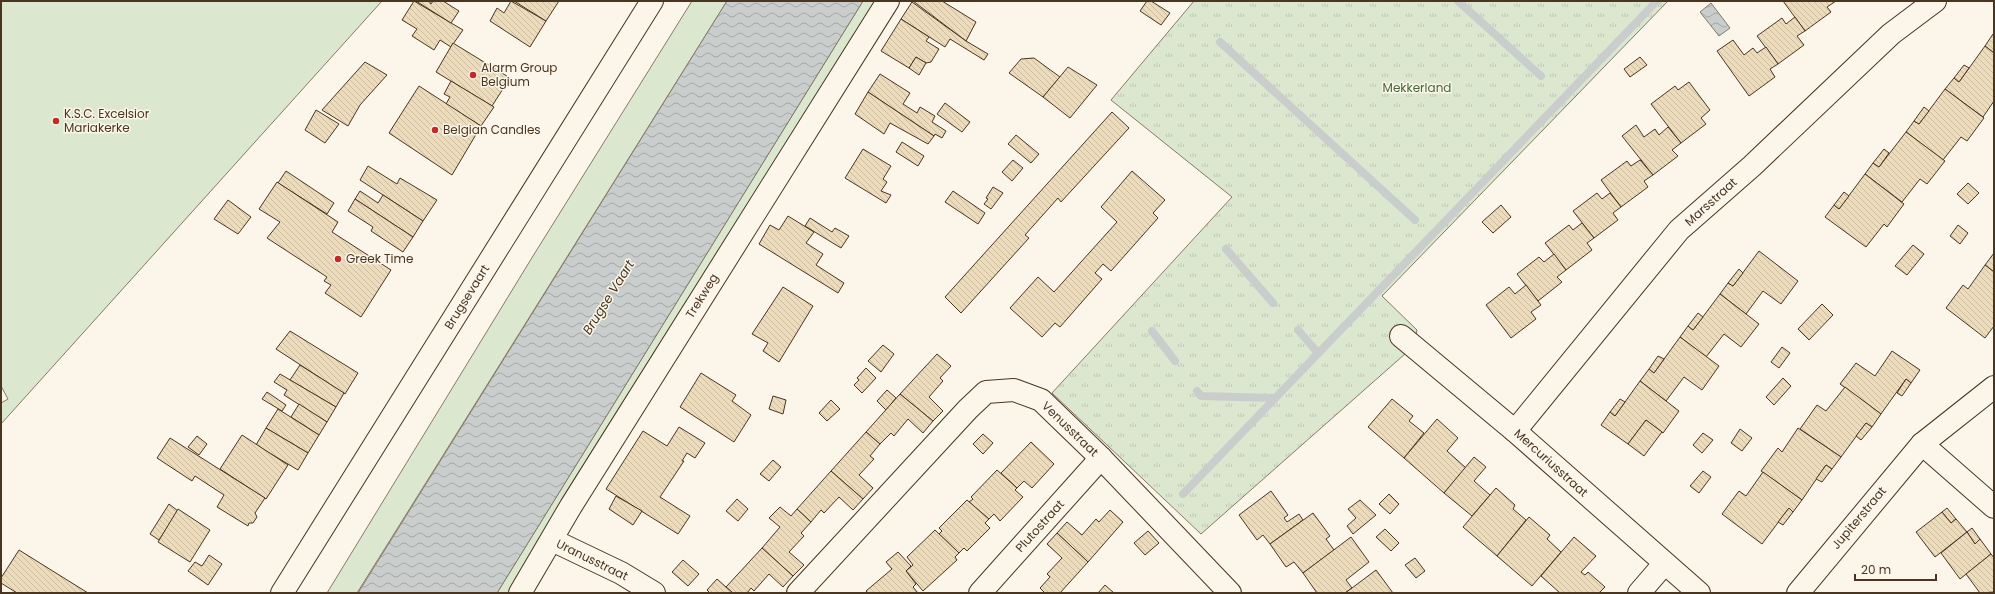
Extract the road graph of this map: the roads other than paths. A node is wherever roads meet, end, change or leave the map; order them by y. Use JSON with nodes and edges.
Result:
{"nodes":[{"id":1,"x":652,"y":1,"type":"edge"},
{"id":2,"x":888,"y":1,"type":"edge"},
{"id":3,"x":1935,"y":1,"type":"edge"},
{"id":4,"x":1401,"y":336,"type":"dead end"},
{"id":5,"x":1994,"y":386,"type":"edge"},
{"id":6,"x":1516,"y":431,"type":"junction"},
{"id":7,"x":1922,"y":444,"type":"junction"},
{"id":8,"x":1101,"y":458,"type":"junction"},
{"id":9,"x":1994,"y":507,"type":"edge"},
{"id":10,"x":552,"y":540,"type":"junction"},
{"id":11,"x":1664,"y":564,"type":"junction"},
{"id":12,"x":282,"y":593,"type":"edge"},
{"id":13,"x":520,"y":593,"type":"edge"},
{"id":14,"x":654,"y":593,"type":"edge"},
{"id":15,"x":798,"y":593,"type":"edge"},
{"id":16,"x":980,"y":593,"type":"edge"},
{"id":17,"x":1230,"y":593,"type":"edge"},
{"id":18,"x":1639,"y":593,"type":"edge"},
{"id":19,"x":1698,"y":593,"type":"edge"},
{"id":20,"x":1798,"y":593,"type":"edge"}],
"edges":[{"from":1,"to":12,"type":"street","name":"Brugsevaart"},
{"from":2,"to":10,"type":"street","name":"Trekweg"},
{"from":3,"to":6,"type":"street","name":"Marsstraat"},
{"from":4,"to":6,"type":"street","name":"Mercuriusstraat"},
{"from":5,"to":7,"type":"street","name":"Jupiterstraat"},
{"from":6,"to":11,"type":"street","name":"Mercuriusstraat"},
{"from":7,"to":9,"type":"street"},
{"from":7,"to":20,"type":"street","name":"Jupiterstraat"},
{"from":8,"to":15,"type":"street","name":"Venusstraat"},
{"from":8,"to":16,"type":"street","name":"Plutostraat"},
{"from":8,"to":17,"type":"street","name":"Venusstraat"},
{"from":10,"to":13,"type":"street","name":"Trekweg"},
{"from":10,"to":14,"type":"street","name":"Uranusstraat"},
{"from":11,"to":18,"type":"street"},
{"from":11,"to":19,"type":"street","name":"Mercuriusstraat"}]}
